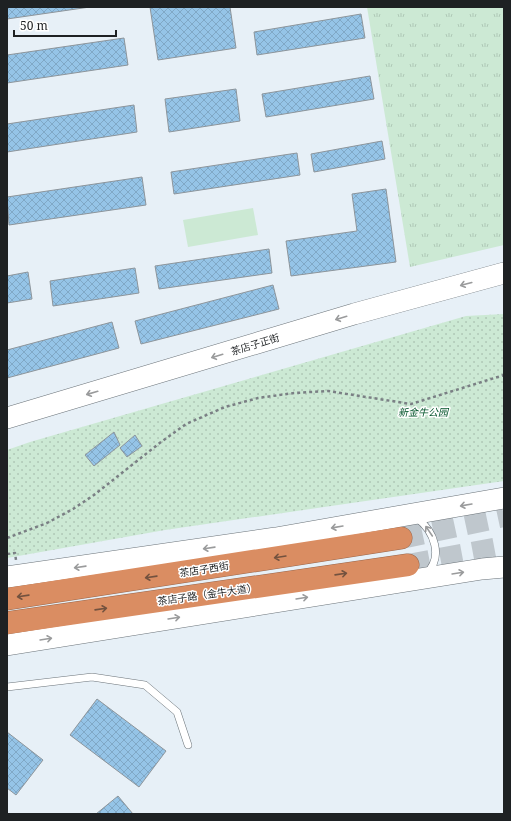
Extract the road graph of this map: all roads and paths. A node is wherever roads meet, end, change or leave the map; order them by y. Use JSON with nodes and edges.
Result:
{"nodes":[{"id":1,"x":504,"y":274,"type":"edge"},
{"id":2,"x":504,"y":375,"type":"edge"},
{"id":3,"x":7,"y":418,"type":"edge"},
{"id":4,"x":504,"y":498,"type":"edge"},
{"id":5,"x":410,"y":514,"type":"junction"},
{"id":6,"x":7,"y":538,"type":"edge"},
{"id":7,"x":401,"y":538,"type":"tunnel mouth"},
{"id":8,"x":15,"y":553,"type":"dead end"},
{"id":9,"x":7,"y":554,"type":"edge"},
{"id":10,"x":504,"y":567,"type":"edge"},
{"id":11,"x":415,"y":572,"type":"junction"},
{"id":12,"x":7,"y":577,"type":"edge"},
{"id":13,"x":7,"y":599,"type":"edge"},
{"id":14,"x":7,"y":623,"type":"edge"},
{"id":15,"x":7,"y":645,"type":"edge"},
{"id":16,"x":7,"y":687,"type":"edge"},
{"id":17,"x":188,"y":745,"type":"dead end"}],
"edges":[{"from":1,"to":3,"type":"main road","name":"茶店子正街","one_way":true},
{"from":2,"to":6,"type":"path"},
{"from":4,"to":5,"type":"main road","one_way":true},
{"from":11,"to":5,"type":"lane","one_way":true},
{"from":5,"to":12,"type":"main road","one_way":true},
{"from":7,"to":13,"type":"highway","name":"茶店子西街","one_way":true},
{"from":8,"to":9,"type":"path"},
{"from":11,"to":10,"type":"main road","one_way":true},
{"from":14,"to":11,"type":"highway","name":"茶店子路（金牛大道）","one_way":true},
{"from":15,"to":11,"type":"main road","one_way":true},
{"from":16,"to":17,"type":"lane"}]}
